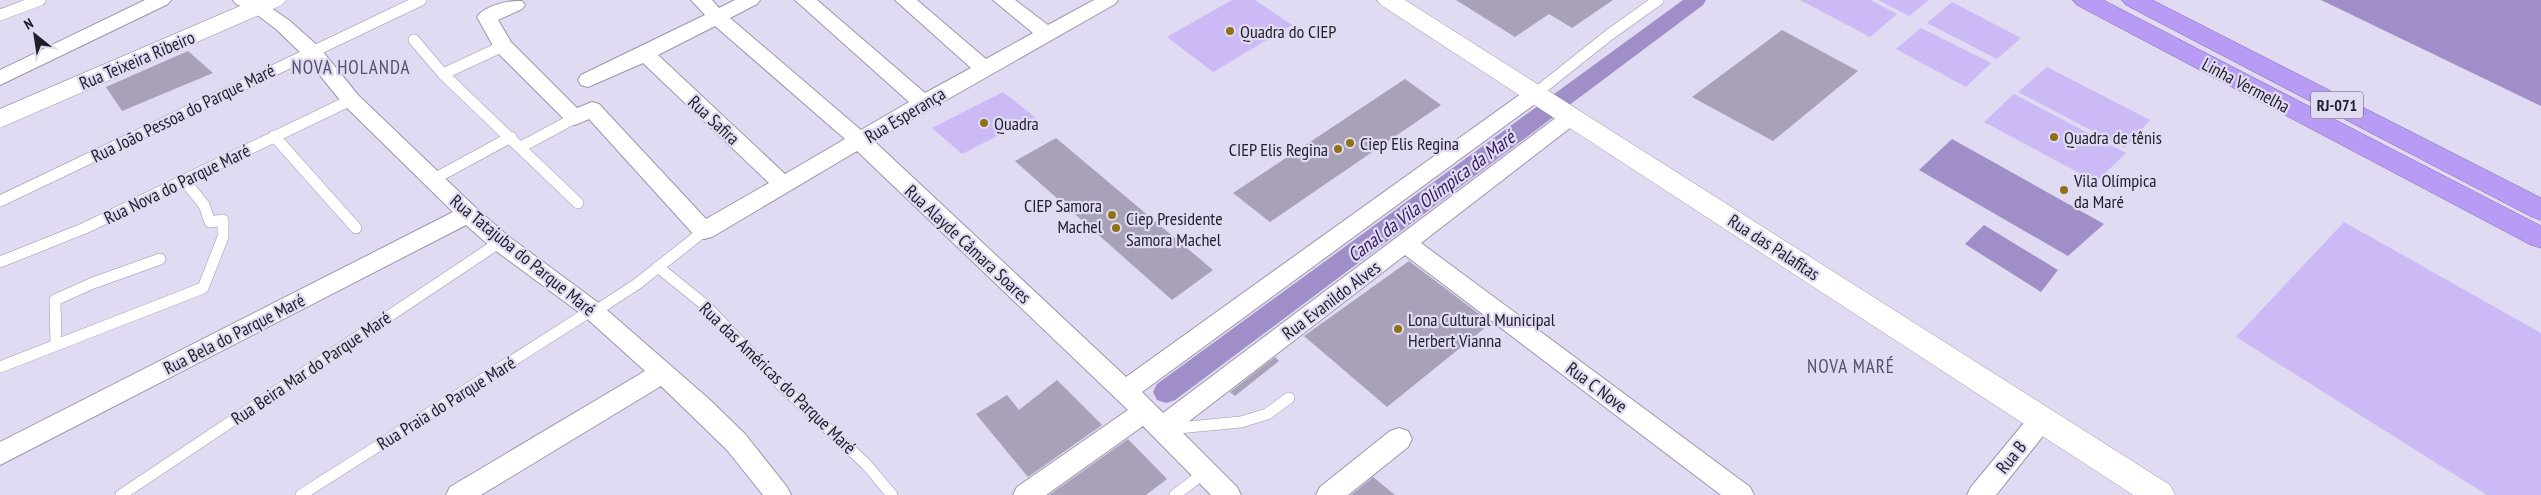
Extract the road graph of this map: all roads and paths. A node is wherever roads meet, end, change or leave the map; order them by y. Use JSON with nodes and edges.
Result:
{"nodes":[{"id":1,"x":40,"y":0,"type":"edge"},
{"id":2,"x":161,"y":0,"type":"edge"},
{"id":3,"x":420,"y":0,"type":"edge"},
{"id":4,"x":750,"y":0,"type":"edge"},
{"id":5,"x":805,"y":0,"type":"edge"},
{"id":6,"x":905,"y":0,"type":"edge"},
{"id":7,"x":1003,"y":0,"type":"edge"},
{"id":8,"x":1389,"y":0,"type":"edge"},
{"id":9,"x":1658,"y":0,"type":"edge"},
{"id":10,"x":2084,"y":0,"type":"edge"},
{"id":11,"x":2134,"y":0,"type":"edge"},
{"id":12,"x":1103,"y":1,"type":"edge"},
{"id":13,"x":259,"y":2,"type":"edge"},
{"id":14,"x":514,"y":2,"type":"edge"},
{"id":15,"x":708,"y":8,"type":"edge"},
{"id":16,"x":0,"y":15,"type":"edge"},
{"id":17,"x":1047,"y":34,"type":"junction"},
{"id":18,"x":414,"y":40,"type":"dead end"},
{"id":19,"x":503,"y":46,"type":"junction"},
{"id":20,"x":312,"y":52,"type":"junction"},
{"id":21,"x":644,"y":54,"type":"junction"},
{"id":22,"x":985,"y":68,"type":"junction"},
{"id":23,"x":444,"y":74,"type":"junction"},
{"id":24,"x":0,"y":78,"type":"edge"},
{"id":25,"x":588,"y":80,"type":"dead end"},
{"id":26,"x":351,"y":100,"type":"junction"},
{"id":27,"x":923,"y":103,"type":"junction"},
{"id":28,"x":1552,"y":104,"type":"junction"},
{"id":29,"x":575,"y":118,"type":"junction"},
{"id":30,"x":0,"y":119,"type":"edge"},
{"id":31,"x":274,"y":136,"type":"junction"},
{"id":32,"x":511,"y":137,"type":"junction"},
{"id":33,"x":860,"y":141,"type":"junction"},
{"id":34,"x":521,"y":147,"type":"junction"},
{"id":35,"x":184,"y":180,"type":"junction"},
{"id":36,"x":432,"y":180,"type":"junction"},
{"id":37,"x":784,"y":185,"type":"junction"},
{"id":38,"x":0,"y":201,"type":"edge"},
{"id":39,"x":578,"y":203,"type":"dead end"},
{"id":40,"x":2473,"y":204,"type":"junction"},
{"id":41,"x":2541,"y":210,"type":"edge"},
{"id":42,"x":468,"y":214,"type":"junction"},
{"id":43,"x":356,"y":228,"type":"dead end"},
{"id":44,"x":704,"y":231,"type":"junction"},
{"id":45,"x":2541,"y":238,"type":"edge"},
{"id":46,"x":500,"y":242,"type":"junction"},
{"id":47,"x":1405,"y":243,"type":"junction"},
{"id":48,"x":2541,"y":243,"type":"edge"},
{"id":49,"x":160,"y":259,"type":"dead end"},
{"id":50,"x":0,"y":262,"type":"edge"},
{"id":51,"x":658,"y":267,"type":"junction"},
{"id":52,"x":593,"y":311,"type":"junction"},
{"id":53,"x":56,"y":345,"type":"junction"},
{"id":54,"x":0,"y":367,"type":"edge"},
{"id":55,"x":662,"y":373,"type":"junction"},
{"id":56,"x":1125,"y":391,"type":"junction"},
{"id":57,"x":1289,"y":398,"type":"dead end"},
{"id":58,"x":2042,"y":419,"type":"junction"},
{"id":59,"x":1152,"y":420,"type":"junction"},
{"id":60,"x":1399,"y":439,"type":"dead end"},
{"id":61,"x":0,"y":454,"type":"edge"},
{"id":62,"x":1204,"y":473,"type":"junction"},
{"id":63,"x":767,"y":492,"type":"edge"},
{"id":64,"x":121,"y":495,"type":"edge"},
{"id":65,"x":301,"y":495,"type":"edge"},
{"id":66,"x":459,"y":495,"type":"edge"},
{"id":67,"x":892,"y":495,"type":"edge"},
{"id":68,"x":1026,"y":495,"type":"edge"},
{"id":69,"x":1175,"y":495,"type":"edge"},
{"id":70,"x":1228,"y":495,"type":"edge"},
{"id":71,"x":1329,"y":495,"type":"edge"},
{"id":72,"x":1740,"y":495,"type":"edge"},
{"id":73,"x":1980,"y":495,"type":"edge"},
{"id":74,"x":2159,"y":495,"type":"edge"}],
"edges":[{"from":1,"to":16,"type":"lane"},
{"from":2,"to":24,"type":"street"},
{"from":3,"to":20,"type":"lane","name":"Rua João Pessoa do Parque Maré"},
{"from":4,"to":15,"type":"street"},
{"from":5,"to":27,"type":"street"},
{"from":6,"to":22,"type":"street"},
{"from":7,"to":17,"type":"street"},
{"from":8,"to":28,"type":"street","name":"Rua das Palafitas"},
{"from":9,"to":28,"type":"lane"},
{"from":10,"to":40,"type":"highway","name":"Linha Vermelha","number":"RJ-071"},
{"from":11,"to":41,"type":"highway","name":"Linha Vermelha","number":"RJ-071"},
{"from":12,"to":17,"type":"street","name":"Rua Esperança"},
{"from":13,"to":20,"type":"street","name":"Rua Tatajuba do Parque Maré"},
{"from":13,"to":30,"type":"street","name":"Rua Teixeira Ribeiro"},
{"from":14,"to":19,"type":"street"},
{"from":15,"to":21,"type":"street"},
{"from":15,"to":33,"type":"street","name":"Rua Alayde Câmara Soares"},
{"from":17,"to":22,"type":"street","name":"Rua Esperança"},
{"from":18,"to":23,"type":"lane"},
{"from":19,"to":23,"type":"lane"},
{"from":19,"to":29,"type":"street"},
{"from":20,"to":26,"type":"street","name":"Rua Tatajuba do Parque Maré"},
{"from":20,"to":38,"type":"lane","name":"Rua João Pessoa do Parque Maré"},
{"from":21,"to":25,"type":"street"},
{"from":21,"to":37,"type":"street","name":"Rua Safira"},
{"from":22,"to":27,"type":"street","name":"Rua Esperança"},
{"from":23,"to":32,"type":"lane"},
{"from":26,"to":31,"type":"lane","name":"Rua Nova do Parque Maré"},
{"from":26,"to":36,"type":"street","name":"Rua Tatajuba do Parque Maré"},
{"from":27,"to":33,"type":"street","name":"Rua Esperança"},
{"from":28,"to":47,"type":"street","name":"Rua Evanildo Alves"},
{"from":28,"to":56,"type":"street"},
{"from":28,"to":58,"type":"street","name":"Rua das Palafitas"},
{"from":29,"to":34,"type":"lane"},
{"from":29,"to":44,"type":"street"},
{"from":31,"to":35,"type":"lane","name":"Rua Nova do Parque Maré"},
{"from":31,"to":43,"type":"lane"},
{"from":32,"to":34,"type":"lane"},
{"from":32,"to":36,"type":"lane"},
{"from":33,"to":37,"type":"street","name":"Rua Esperança"},
{"from":33,"to":56,"type":"street","name":"Rua Alayde Câmara Soares"},
{"from":34,"to":39,"type":"lane"},
{"from":35,"to":50,"type":"lane","name":"Rua Nova do Parque Maré"},
{"from":35,"to":53,"type":"lane"},
{"from":36,"to":42,"type":"street","name":"Rua Tatajuba do Parque Maré"},
{"from":37,"to":44,"type":"street","name":"Rua Esperança"},
{"from":40,"to":45,"type":"highway","name":"Linha Vermelha","number":"RJ-071"},
{"from":40,"to":48,"type":"highway"},
{"from":42,"to":46,"type":"street","name":"Rua Tatajuba do Parque Maré"},
{"from":42,"to":61,"type":"street","name":"Rua Bela do Parque Maré"},
{"from":44,"to":51,"type":"lane","name":"Rua Praia do Parque Maré"},
{"from":46,"to":52,"type":"street","name":"Rua Tatajuba do Parque Maré"},
{"from":46,"to":64,"type":"lane","name":"Rua Beira Mar do Parque Maré"},
{"from":47,"to":59,"type":"street","name":"Rua Evanildo Alves"},
{"from":47,"to":72,"type":"street","name":"Rua C Nove"},
{"from":49,"to":53,"type":"lane"},
{"from":51,"to":52,"type":"lane","name":"Rua Praia do Parque Maré"},
{"from":51,"to":67,"type":"lane","name":"Rua das Américas do Parque Maré"},
{"from":52,"to":55,"type":"street","name":"Rua Tatajuba do Parque Maré"},
{"from":52,"to":65,"type":"lane","name":"Rua Praia do Parque Maré"},
{"from":53,"to":54,"type":"lane"},
{"from":55,"to":63,"type":"street","name":"Rua Tatajuba do Parque Maré"},
{"from":55,"to":66,"type":"street"},
{"from":56,"to":59,"type":"street","name":"Rua Alayde Câmara Soares"},
{"from":57,"to":59,"type":"lane"},
{"from":58,"to":73,"type":"street","name":"Rua B"},
{"from":58,"to":74,"type":"street","name":"Rua das Palafitas"},
{"from":59,"to":62,"type":"street","name":"Rua Alayde Câmara Soares"},
{"from":59,"to":68,"type":"street","name":"Rua Evanildo Alves"},
{"from":60,"to":71,"type":"street"},
{"from":62,"to":69,"type":"lane"},
{"from":62,"to":70,"type":"street","name":"Rua Alayde Câmara Soares"}]}
